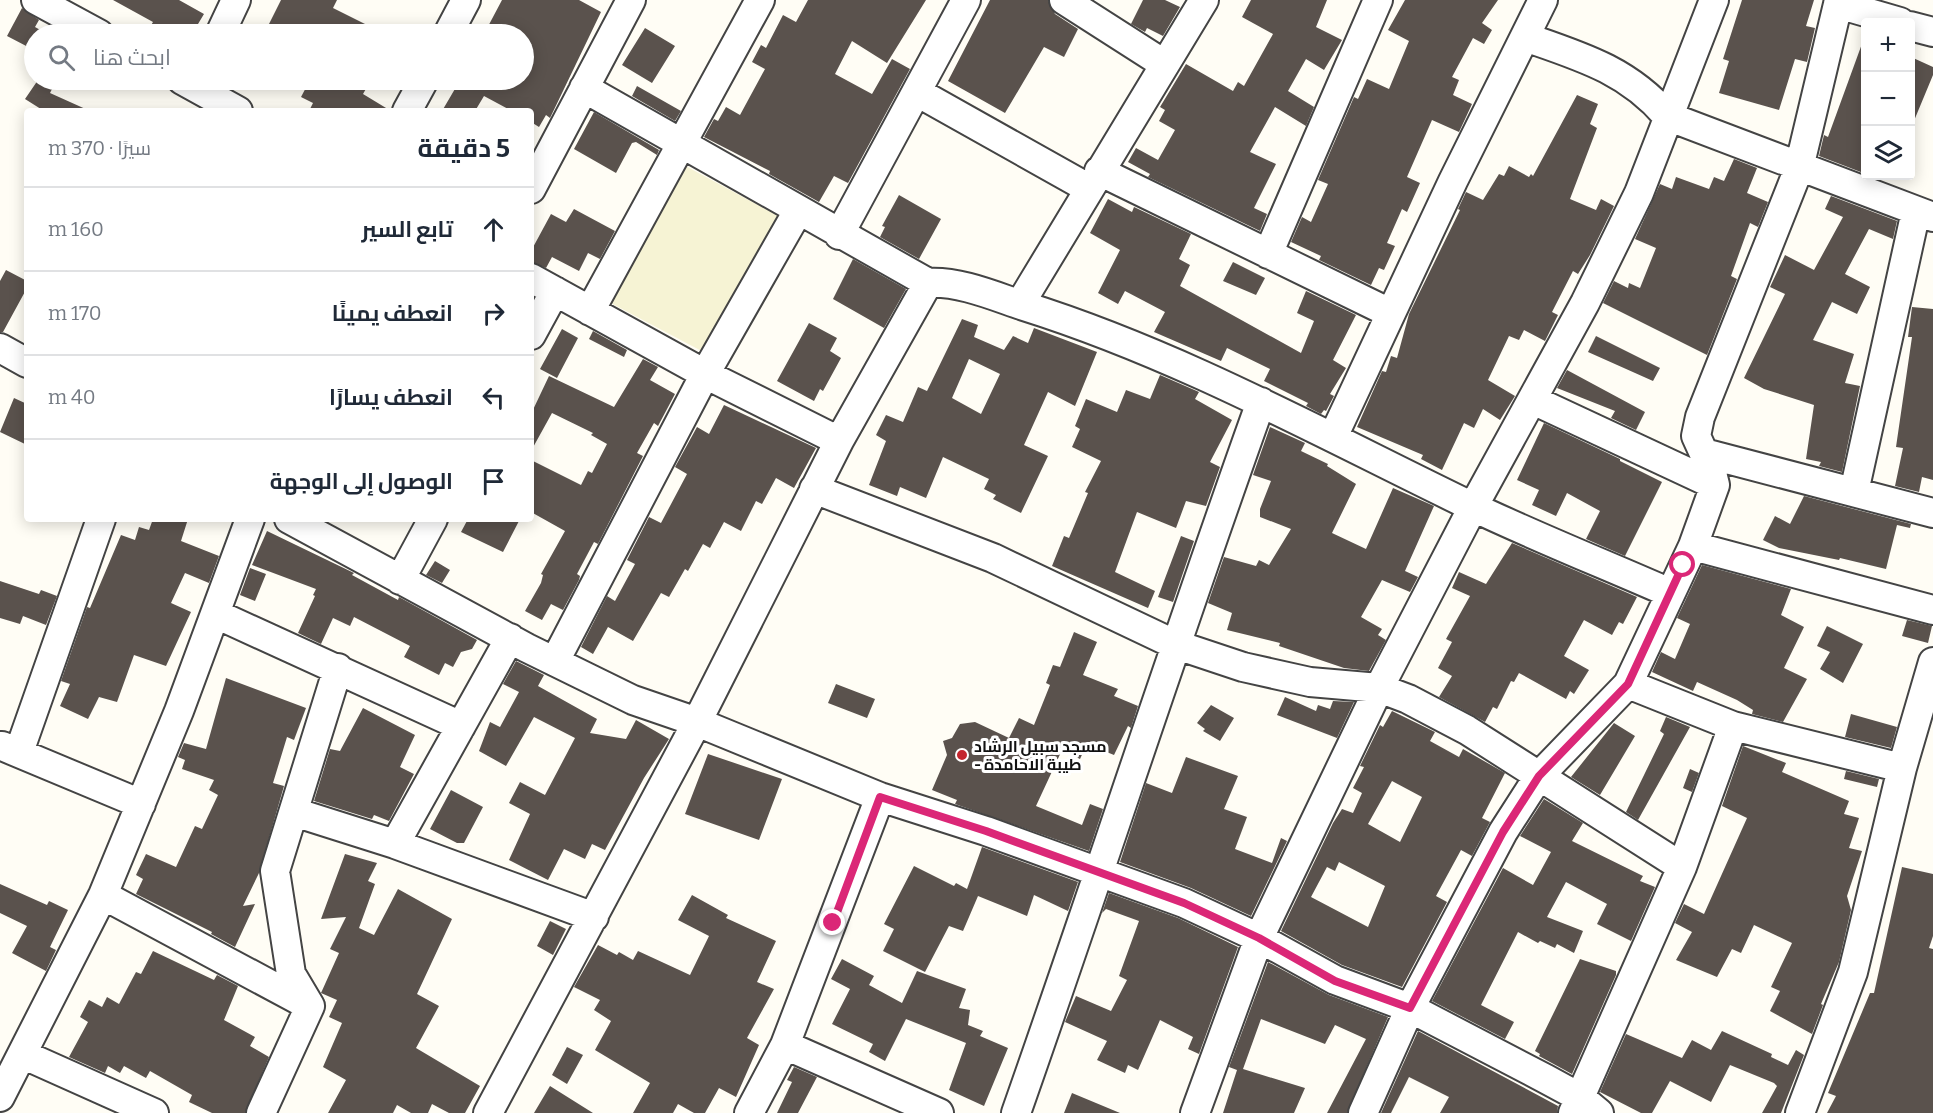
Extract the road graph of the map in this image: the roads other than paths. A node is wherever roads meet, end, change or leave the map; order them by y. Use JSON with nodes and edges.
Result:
{"nodes":[{"id":1,"x":36,"y":0,"type":"edge"},
{"id":2,"x":236,"y":0,"type":"edge"},
{"id":3,"x":466,"y":0,"type":"edge"},
{"id":4,"x":631,"y":0,"type":"edge"},
{"id":5,"x":760,"y":0,"type":"edge"},
{"id":6,"x":965,"y":0,"type":"edge"},
{"id":7,"x":1064,"y":0,"type":"edge"},
{"id":8,"x":1204,"y":0,"type":"edge"},
{"id":9,"x":1378,"y":0,"type":"edge"},
{"id":10,"x":1544,"y":0,"type":"edge"},
{"id":11,"x":1714,"y":0,"type":"edge"},
{"id":12,"x":1839,"y":2,"type":"edge"},
{"id":13,"x":1888,"y":18,"type":"edge"},
{"id":14,"x":80,"y":24,"type":"edge"},
{"id":15,"x":225,"y":24,"type":"edge"},
{"id":16,"x":453,"y":24,"type":"edge"},
{"id":17,"x":1915,"y":27,"type":"edge"},
{"id":18,"x":1933,"y":32,"type":"edge"},
{"id":19,"x":1526,"y":37,"type":"junction"},
{"id":20,"x":1164,"y":64,"type":"junction"},
{"id":21,"x":584,"y":88,"type":"junction"},
{"id":22,"x":195,"y":90,"type":"edge"},
{"id":23,"x":419,"y":90,"type":"edge"},
{"id":24,"x":917,"y":92,"type":"junction"},
{"id":25,"x":232,"y":108,"type":"edge"},
{"id":26,"x":409,"y":108,"type":"edge"},
{"id":27,"x":1667,"y":117,"type":"junction"},
{"id":28,"x":681,"y":144,"type":"junction"},
{"id":29,"x":1799,"y":168,"type":"junction"},
{"id":30,"x":1094,"y":180,"type":"junction"},
{"id":31,"x":534,"y":183,"type":"edge"},
{"id":32,"x":798,"y":211,"type":"junction"},
{"id":33,"x":1925,"y":214,"type":"edge"},
{"id":34,"x":839,"y":235,"type":"junction"},
{"id":35,"x":1268,"y":254,"type":"junction"},
{"id":36,"x":928,"y":283,"type":"junction"},
{"id":37,"x":543,"y":284,"type":"edge"},
{"id":38,"x":1020,"y":304,"type":"junction"},
{"id":39,"x":590,"y":311,"type":"junction"},
{"id":40,"x":1390,"y":313,"type":"junction"},
{"id":41,"x":534,"y":322,"type":"edge"},
{"id":42,"x":0,"y":348,"type":"edge"},
{"id":43,"x":24,"y":361,"type":"edge"},
{"id":44,"x":705,"y":374,"type":"junction"},
{"id":45,"x":1533,"y":400,"type":"junction"},
{"id":46,"x":1261,"y":402,"type":"junction"},
{"id":47,"x":1334,"y":437,"type":"junction"},
{"id":48,"x":838,"y":441,"type":"junction"},
{"id":49,"x":1704,"y":453,"type":"junction"},
{"id":50,"x":1715,"y":485,"type":"junction"},
{"id":51,"x":814,"y":489,"type":"junction"},
{"id":52,"x":1854,"y":492,"type":"junction"},
{"id":53,"x":1473,"y":507,"type":"junction"},
{"id":54,"x":1933,"y":513,"type":"edge"},
{"id":55,"x":100,"y":522,"type":"edge"},
{"id":56,"x":249,"y":522,"type":"edge"},
{"id":57,"x":295,"y":522,"type":"edge"},
{"id":58,"x":431,"y":522,"type":"edge"},
{"id":59,"x":1693,"y":546,"type":"junction"},
{"id":60,"x":400,"y":579,"type":"junction"},
{"id":61,"x":1670,"y":593,"type":"junction"},
{"id":62,"x":1933,"y":610,"type":"edge"},
{"id":63,"x":216,"y":614,"type":"junction"},
{"id":64,"x":510,"y":638,"type":"junction"},
{"id":65,"x":1174,"y":644,"type":"junction"},
{"id":66,"x":555,"y":661,"type":"junction"},
{"id":67,"x":1933,"y":662,"type":"edge"},
{"id":68,"x":338,"y":668,"type":"junction"},
{"id":69,"x":1628,"y":684,"type":"junction"},
{"id":70,"x":1379,"y":688,"type":"junction"},
{"id":71,"x":697,"y":722,"type":"junction"},
{"id":72,"x":461,"y":726,"type":"junction"},
{"id":73,"x":1733,"y":726,"type":"junction"},
{"id":74,"x":9,"y":748,"type":"edge"},
{"id":75,"x":1902,"y":768,"type":"junction"},
{"id":76,"x":1539,"y":776,"type":"junction"},
{"id":77,"x":880,"y":797,"type":"junction"},
{"id":78,"x":141,"y":804,"type":"junction"},
{"id":79,"x":294,"y":812,"type":"junction"},
{"id":80,"x":395,"y":844,"type":"junction"},
{"id":81,"x":1682,"y":867,"type":"junction"},
{"id":82,"x":1100,"y":873,"type":"junction"},
{"id":83,"x":103,"y":895,"type":"junction"},
{"id":84,"x":594,"y":917,"type":"junction"},
{"id":85,"x":1259,"y":938,"type":"junction"},
{"id":86,"x":310,"y":1006,"type":"junction"},
{"id":87,"x":1410,"y":1008,"type":"junction"},
{"id":88,"x":785,"y":1045,"type":"junction"},
{"id":89,"x":22,"y":1054,"type":"junction"},
{"id":90,"x":0,"y":1097,"type":"edge"},
{"id":91,"x":1584,"y":1108,"type":"edge"},
{"id":92,"x":154,"y":1113,"type":"edge"},
{"id":93,"x":261,"y":1113,"type":"edge"},
{"id":94,"x":488,"y":1113,"type":"edge"},
{"id":95,"x":749,"y":1113,"type":"edge"},
{"id":96,"x":939,"y":1113,"type":"edge"},
{"id":97,"x":1016,"y":1113,"type":"edge"},
{"id":98,"x":1195,"y":1113,"type":"edge"},
{"id":99,"x":1363,"y":1113,"type":"edge"},
{"id":100,"x":1800,"y":1113,"type":"edge"}],
"edges":[{"from":1,"to":14,"type":"street"},
{"from":2,"to":15,"type":"street"},
{"from":3,"to":16,"type":"street"},
{"from":4,"to":21,"type":"street"},
{"from":5,"to":28,"type":"street"},
{"from":6,"to":24,"type":"street"},
{"from":7,"to":20,"type":"street"},
{"from":8,"to":20,"type":"street"},
{"from":9,"to":35,"type":"street"},
{"from":10,"to":19,"type":"street"},
{"from":11,"to":27,"type":"street"},
{"from":12,"to":13,"type":"street"},
{"from":12,"to":29,"type":"street"},
{"from":17,"to":18,"type":"street"},
{"from":19,"to":27,"type":"street"},
{"from":19,"to":40,"type":"street"},
{"from":20,"to":30,"type":"street"},
{"from":21,"to":28,"type":"street"},
{"from":21,"to":31,"type":"street"},
{"from":22,"to":25,"type":"street"},
{"from":23,"to":26,"type":"street"},
{"from":24,"to":30,"type":"street"},
{"from":24,"to":34,"type":"street"},
{"from":27,"to":29,"type":"street"},
{"from":27,"to":45,"type":"street"},
{"from":28,"to":32,"type":"street"},
{"from":28,"to":39,"type":"street"},
{"from":29,"to":33,"type":"street"},
{"from":29,"to":49,"type":"street"},
{"from":30,"to":35,"type":"street"},
{"from":30,"to":38,"type":"street"},
{"from":32,"to":34,"type":"street"},
{"from":32,"to":44,"type":"street"},
{"from":33,"to":52,"type":"street"},
{"from":34,"to":36,"type":"street"},
{"from":35,"to":40,"type":"street"},
{"from":36,"to":38,"type":"street"},
{"from":36,"to":48,"type":"street"},
{"from":37,"to":39,"type":"street"},
{"from":37,"to":41,"type":"street"},
{"from":38,"to":46,"type":"street"},
{"from":39,"to":44,"type":"street"},
{"from":40,"to":47,"type":"street"},
{"from":42,"to":43,"type":"street"},
{"from":44,"to":48,"type":"street"},
{"from":44,"to":66,"type":"street"},
{"from":45,"to":50,"type":"street"},
{"from":45,"to":53,"type":"street"},
{"from":46,"to":47,"type":"street"},
{"from":46,"to":65,"type":"street"},
{"from":47,"to":53,"type":"street"},
{"from":48,"to":51,"type":"street"},
{"from":49,"to":50,"type":"street"},
{"from":49,"to":52,"type":"street"},
{"from":50,"to":59,"type":"street"},
{"from":51,"to":65,"type":"street"},
{"from":51,"to":71,"type":"street"},
{"from":52,"to":54,"type":"street"},
{"from":53,"to":61,"type":"street"},
{"from":53,"to":70,"type":"street"},
{"from":55,"to":74,"type":"street"},
{"from":56,"to":63,"type":"street"},
{"from":57,"to":60,"type":"street"},
{"from":58,"to":60,"type":"street"},
{"from":59,"to":61,"type":"street"},
{"from":59,"to":62,"type":"street"},
{"from":60,"to":64,"type":"street"},
{"from":61,"to":69,"type":"street"},
{"from":63,"to":68,"type":"street"},
{"from":63,"to":78,"type":"street"},
{"from":64,"to":66,"type":"street"},
{"from":64,"to":72,"type":"street"},
{"from":65,"to":70,"type":"street"},
{"from":65,"to":82,"type":"street"},
{"from":66,"to":71,"type":"street"},
{"from":67,"to":75,"type":"street"},
{"from":68,"to":72,"type":"street"},
{"from":68,"to":79,"type":"street"},
{"from":69,"to":73,"type":"street"},
{"from":69,"to":76,"type":"street"},
{"from":70,"to":76,"type":"street"},
{"from":70,"to":85,"type":"street"},
{"from":71,"to":77,"type":"street"},
{"from":71,"to":84,"type":"street"},
{"from":72,"to":80,"type":"street"},
{"from":73,"to":75,"type":"street"},
{"from":73,"to":81,"type":"street"},
{"from":74,"to":78,"type":"street"},
{"from":75,"to":100,"type":"street"},
{"from":76,"to":81,"type":"street"},
{"from":76,"to":87,"type":"street"},
{"from":77,"to":82,"type":"street"},
{"from":77,"to":88,"type":"street"},
{"from":78,"to":83,"type":"street"},
{"from":79,"to":80,"type":"street"},
{"from":79,"to":86,"type":"street"},
{"from":80,"to":84,"type":"street"},
{"from":81,"to":91,"type":"street"},
{"from":82,"to":85,"type":"street"},
{"from":82,"to":97,"type":"street"},
{"from":83,"to":86,"type":"street"},
{"from":83,"to":89,"type":"street"},
{"from":84,"to":94,"type":"street"},
{"from":85,"to":87,"type":"street"},
{"from":85,"to":98,"type":"street"},
{"from":86,"to":93,"type":"street"},
{"from":87,"to":91,"type":"street"},
{"from":87,"to":99,"type":"street"},
{"from":88,"to":95,"type":"street"},
{"from":88,"to":96,"type":"street"},
{"from":89,"to":90,"type":"street"},
{"from":89,"to":92,"type":"street"}]}
